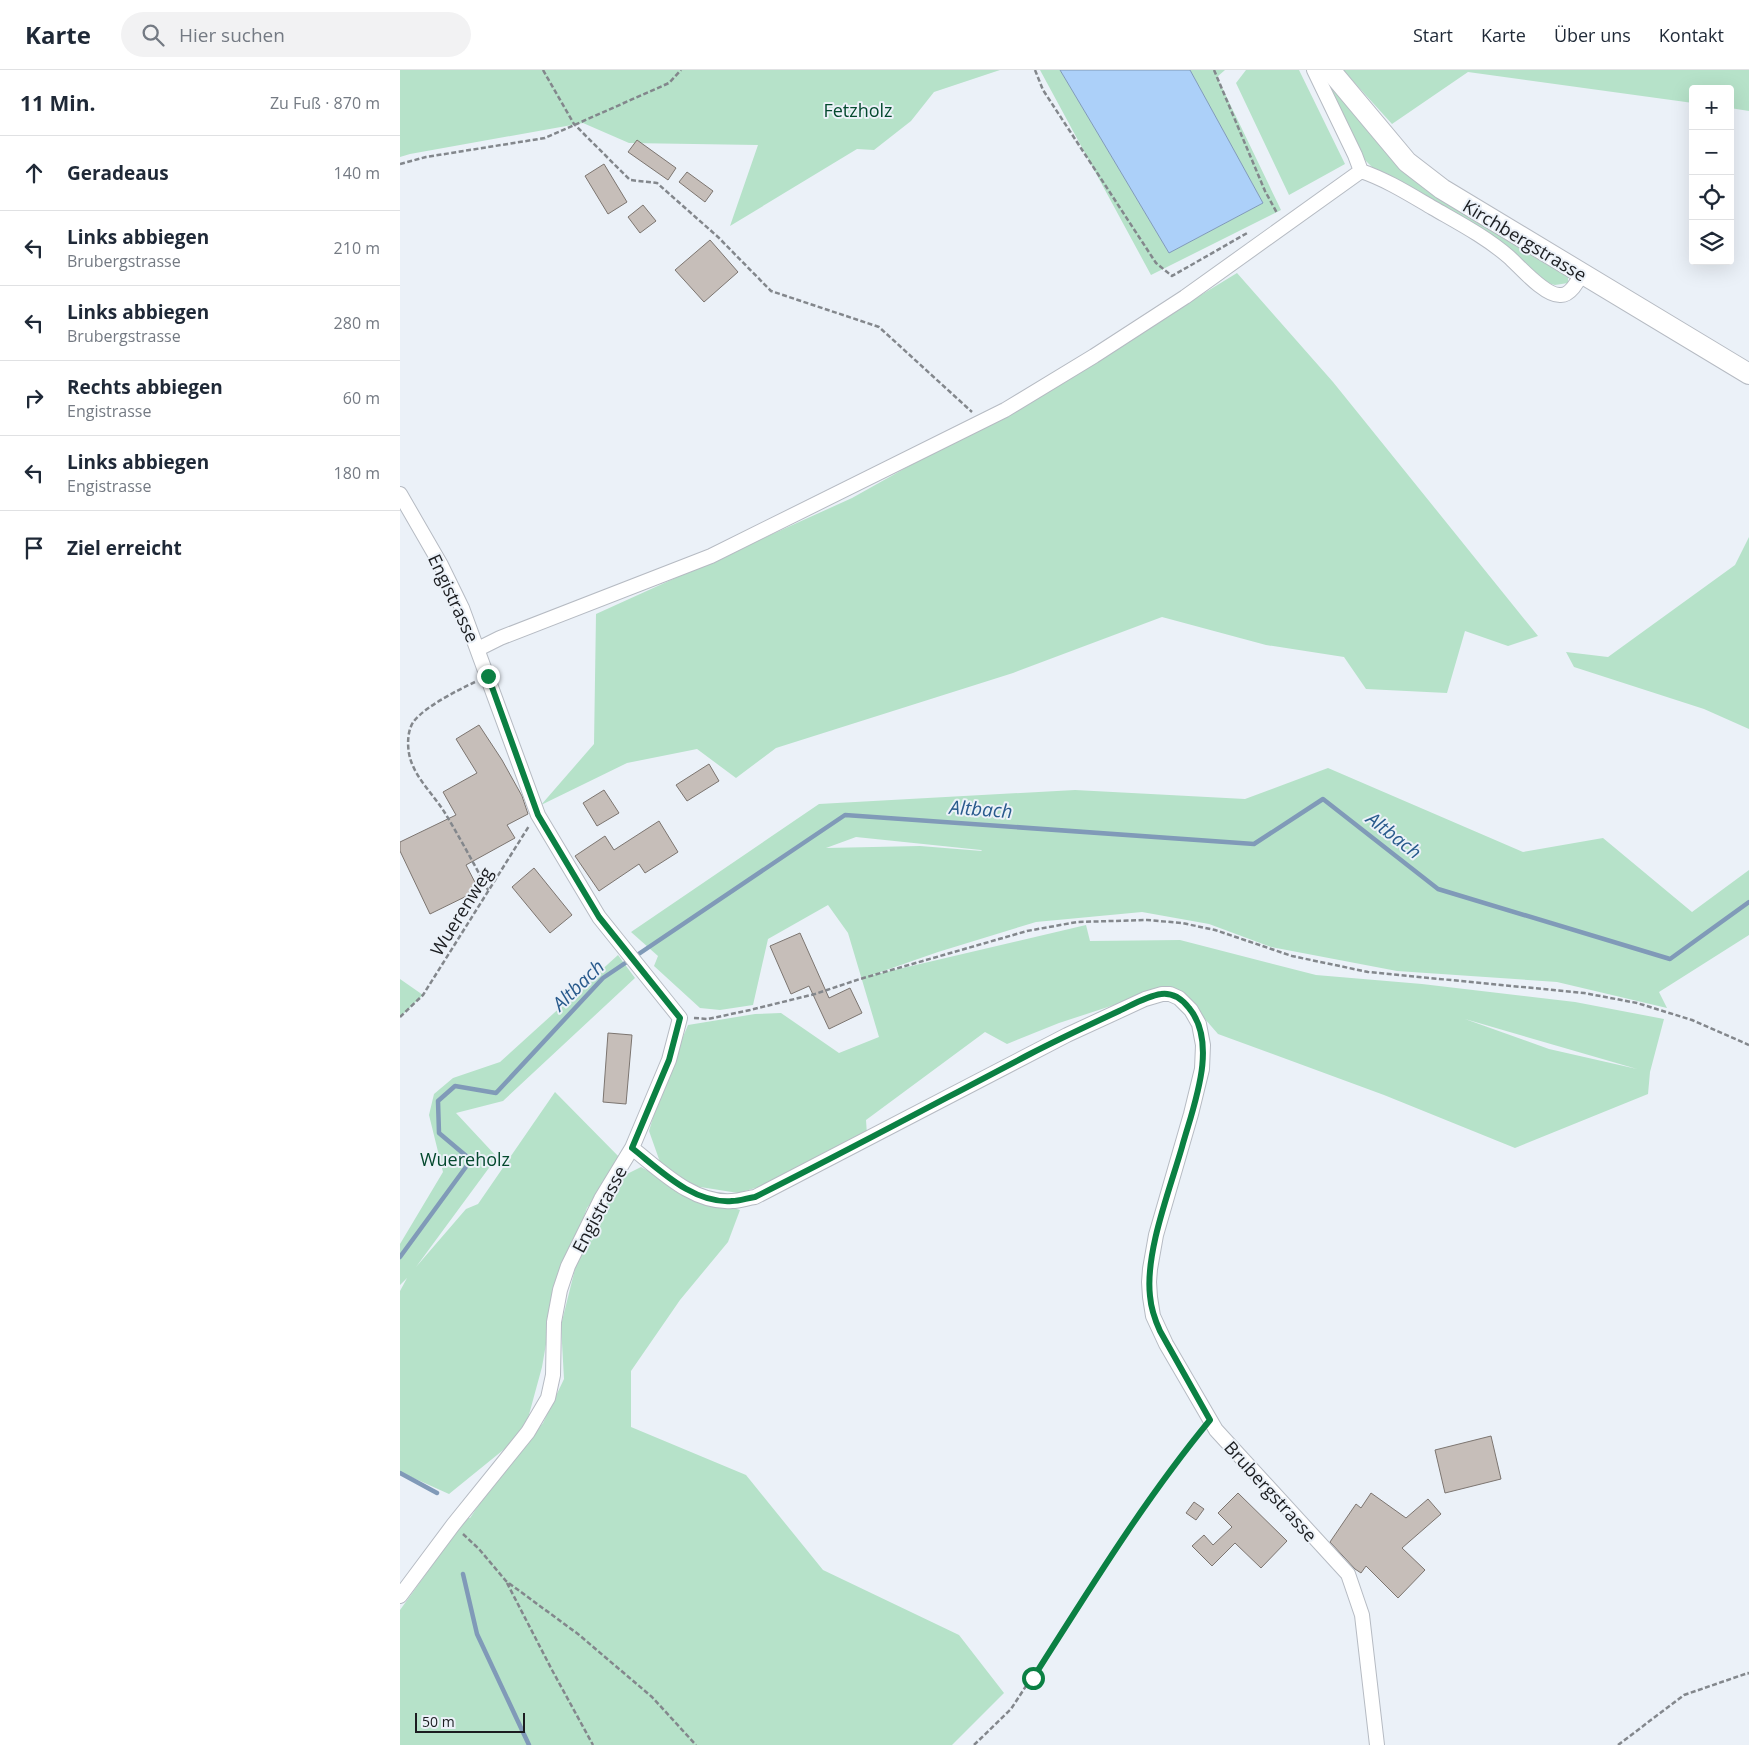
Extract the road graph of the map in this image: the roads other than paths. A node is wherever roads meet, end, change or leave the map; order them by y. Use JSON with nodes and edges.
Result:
{"nodes":[{"id":1,"x":1314,"y":70,"type":"edge"},
{"id":2,"x":1330,"y":70,"type":"edge"},
{"id":3,"x":1361,"y":172,"type":"junction"},
{"id":4,"x":1581,"y":274,"type":"junction"},
{"id":5,"x":1749,"y":374,"type":"edge"},
{"id":6,"x":400,"y":494,"type":"edge"},
{"id":7,"x":478,"y":649,"type":"junction"},
{"id":8,"x":632,"y":1148,"type":"junction"},
{"id":9,"x":400,"y":1596,"type":"edge"},
{"id":10,"x":1377,"y":1745,"type":"edge"}],
"edges":[{"from":1,"to":3,"type":"street"},
{"from":2,"to":4,"type":"main road","name":"Kirchbergstrasse"},
{"from":3,"to":4,"type":"street"},
{"from":3,"to":7,"type":"street"},
{"from":4,"to":5,"type":"main road","name":"Kirchbergstrasse"},
{"from":6,"to":7,"type":"street","name":"Engistrasse"},
{"from":7,"to":8,"type":"street","name":"Engistrasse"},
{"from":8,"to":9,"type":"street","name":"Engistrasse"},
{"from":8,"to":10,"type":"street","name":"Brubergstrasse"}]}
